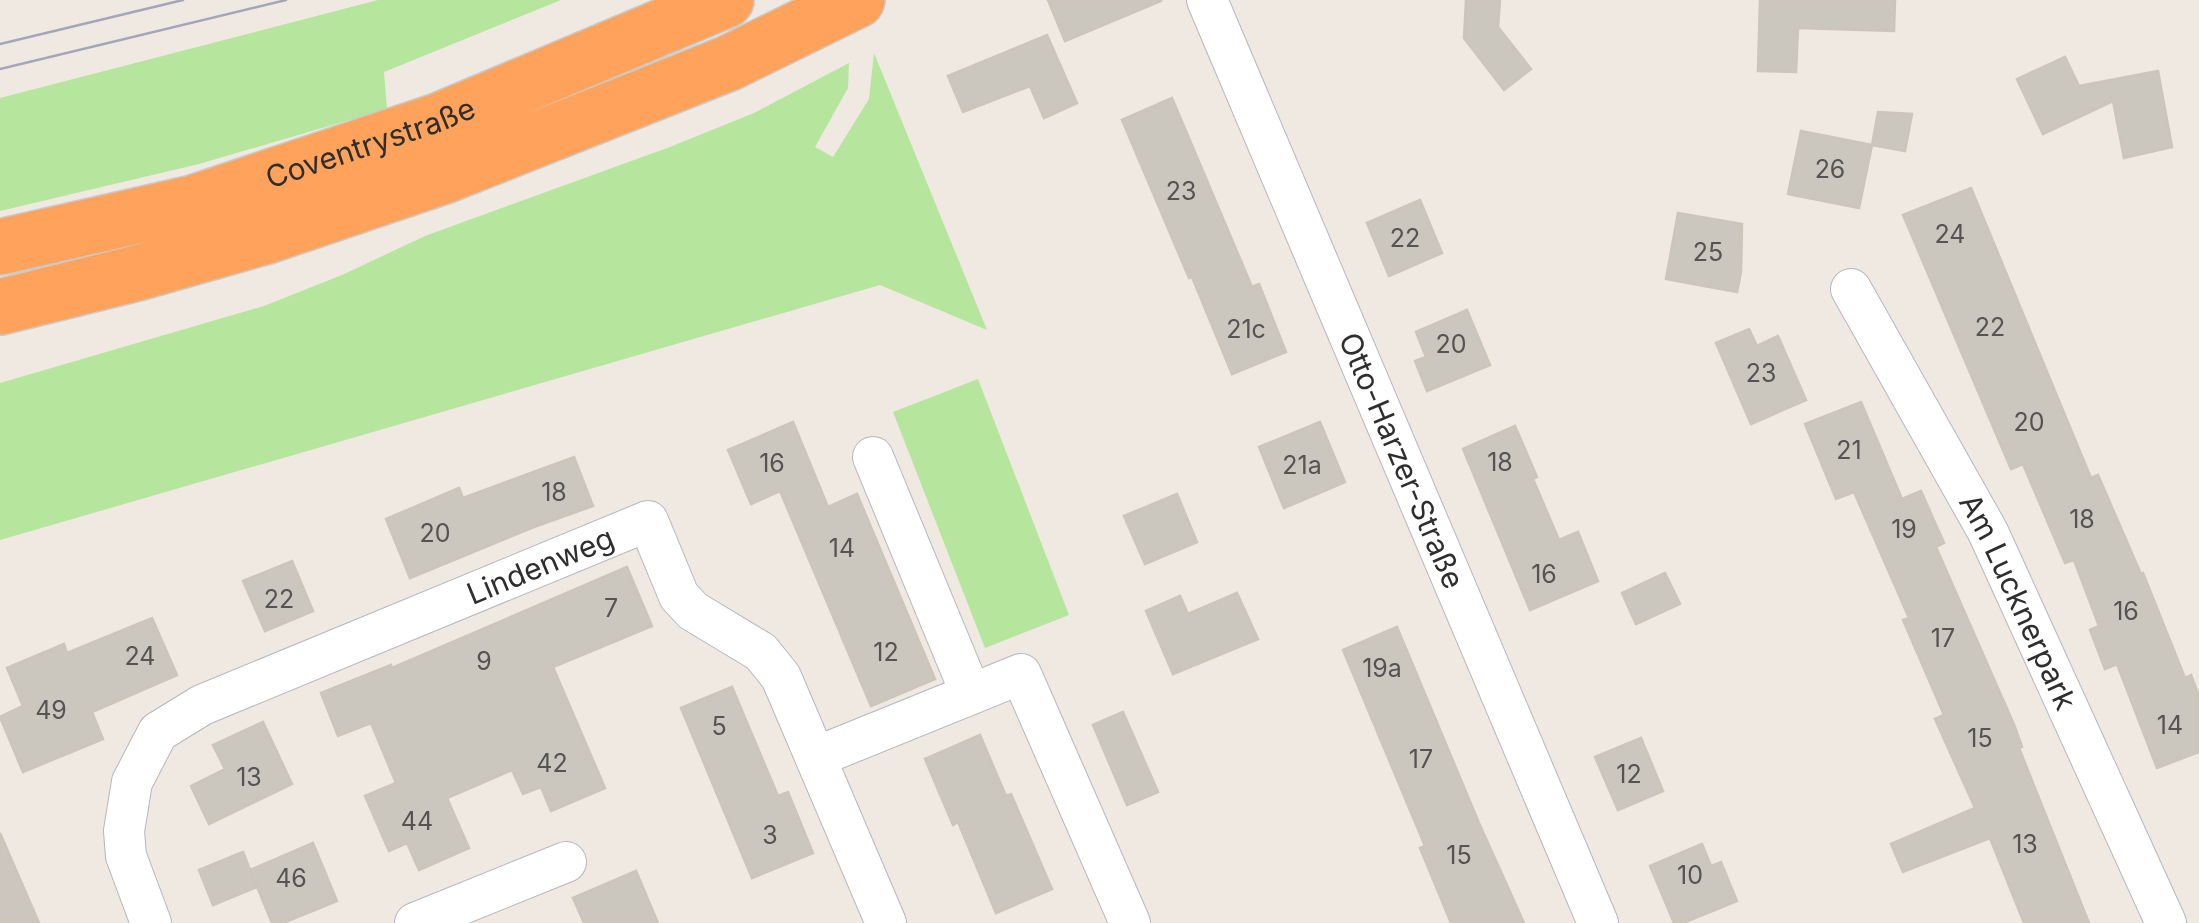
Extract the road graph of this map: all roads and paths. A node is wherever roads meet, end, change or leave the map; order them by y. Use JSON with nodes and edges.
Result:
{"nodes":[{"id":1,"x":726,"y":0,"type":"edge"},
{"id":2,"x":857,"y":0,"type":"edge"},
{"id":3,"x":1207,"y":0,"type":"edge"},
{"id":4,"x":0,"y":247,"type":"edge"},
{"id":5,"x":1851,"y":289,"type":"dead end"},
{"id":6,"x":0,"y":307,"type":"edge"},
{"id":7,"x":873,"y":458,"type":"dead end"},
{"id":8,"x":972,"y":694,"type":"junction"},
{"id":9,"x":816,"y":757,"type":"junction"},
{"id":10,"x":566,"y":862,"type":"dead end"},
{"id":11,"x":151,"y":923,"type":"edge"},
{"id":12,"x":416,"y":923,"type":"edge"},
{"id":13,"x":886,"y":923,"type":"edge"},
{"id":14,"x":1130,"y":923,"type":"edge"},
{"id":15,"x":1598,"y":923,"type":"edge"},
{"id":16,"x":2166,"y":923,"type":"edge"}],
"edges":[{"from":1,"to":4,"type":"highway","name":"Coventrystraße"},
{"from":2,"to":6,"type":"highway"},
{"from":3,"to":15,"type":"street","name":"Otto-Harzer-Straße"},
{"from":5,"to":16,"type":"street","name":"Am Lucknerpark"},
{"from":7,"to":8,"type":"street"},
{"from":8,"to":9,"type":"street"},
{"from":8,"to":14,"type":"street"},
{"from":9,"to":11,"type":"street","name":"Lindenweg"},
{"from":9,"to":13,"type":"street","name":"Lindenweg"},
{"from":10,"to":12,"type":"street"}]}
